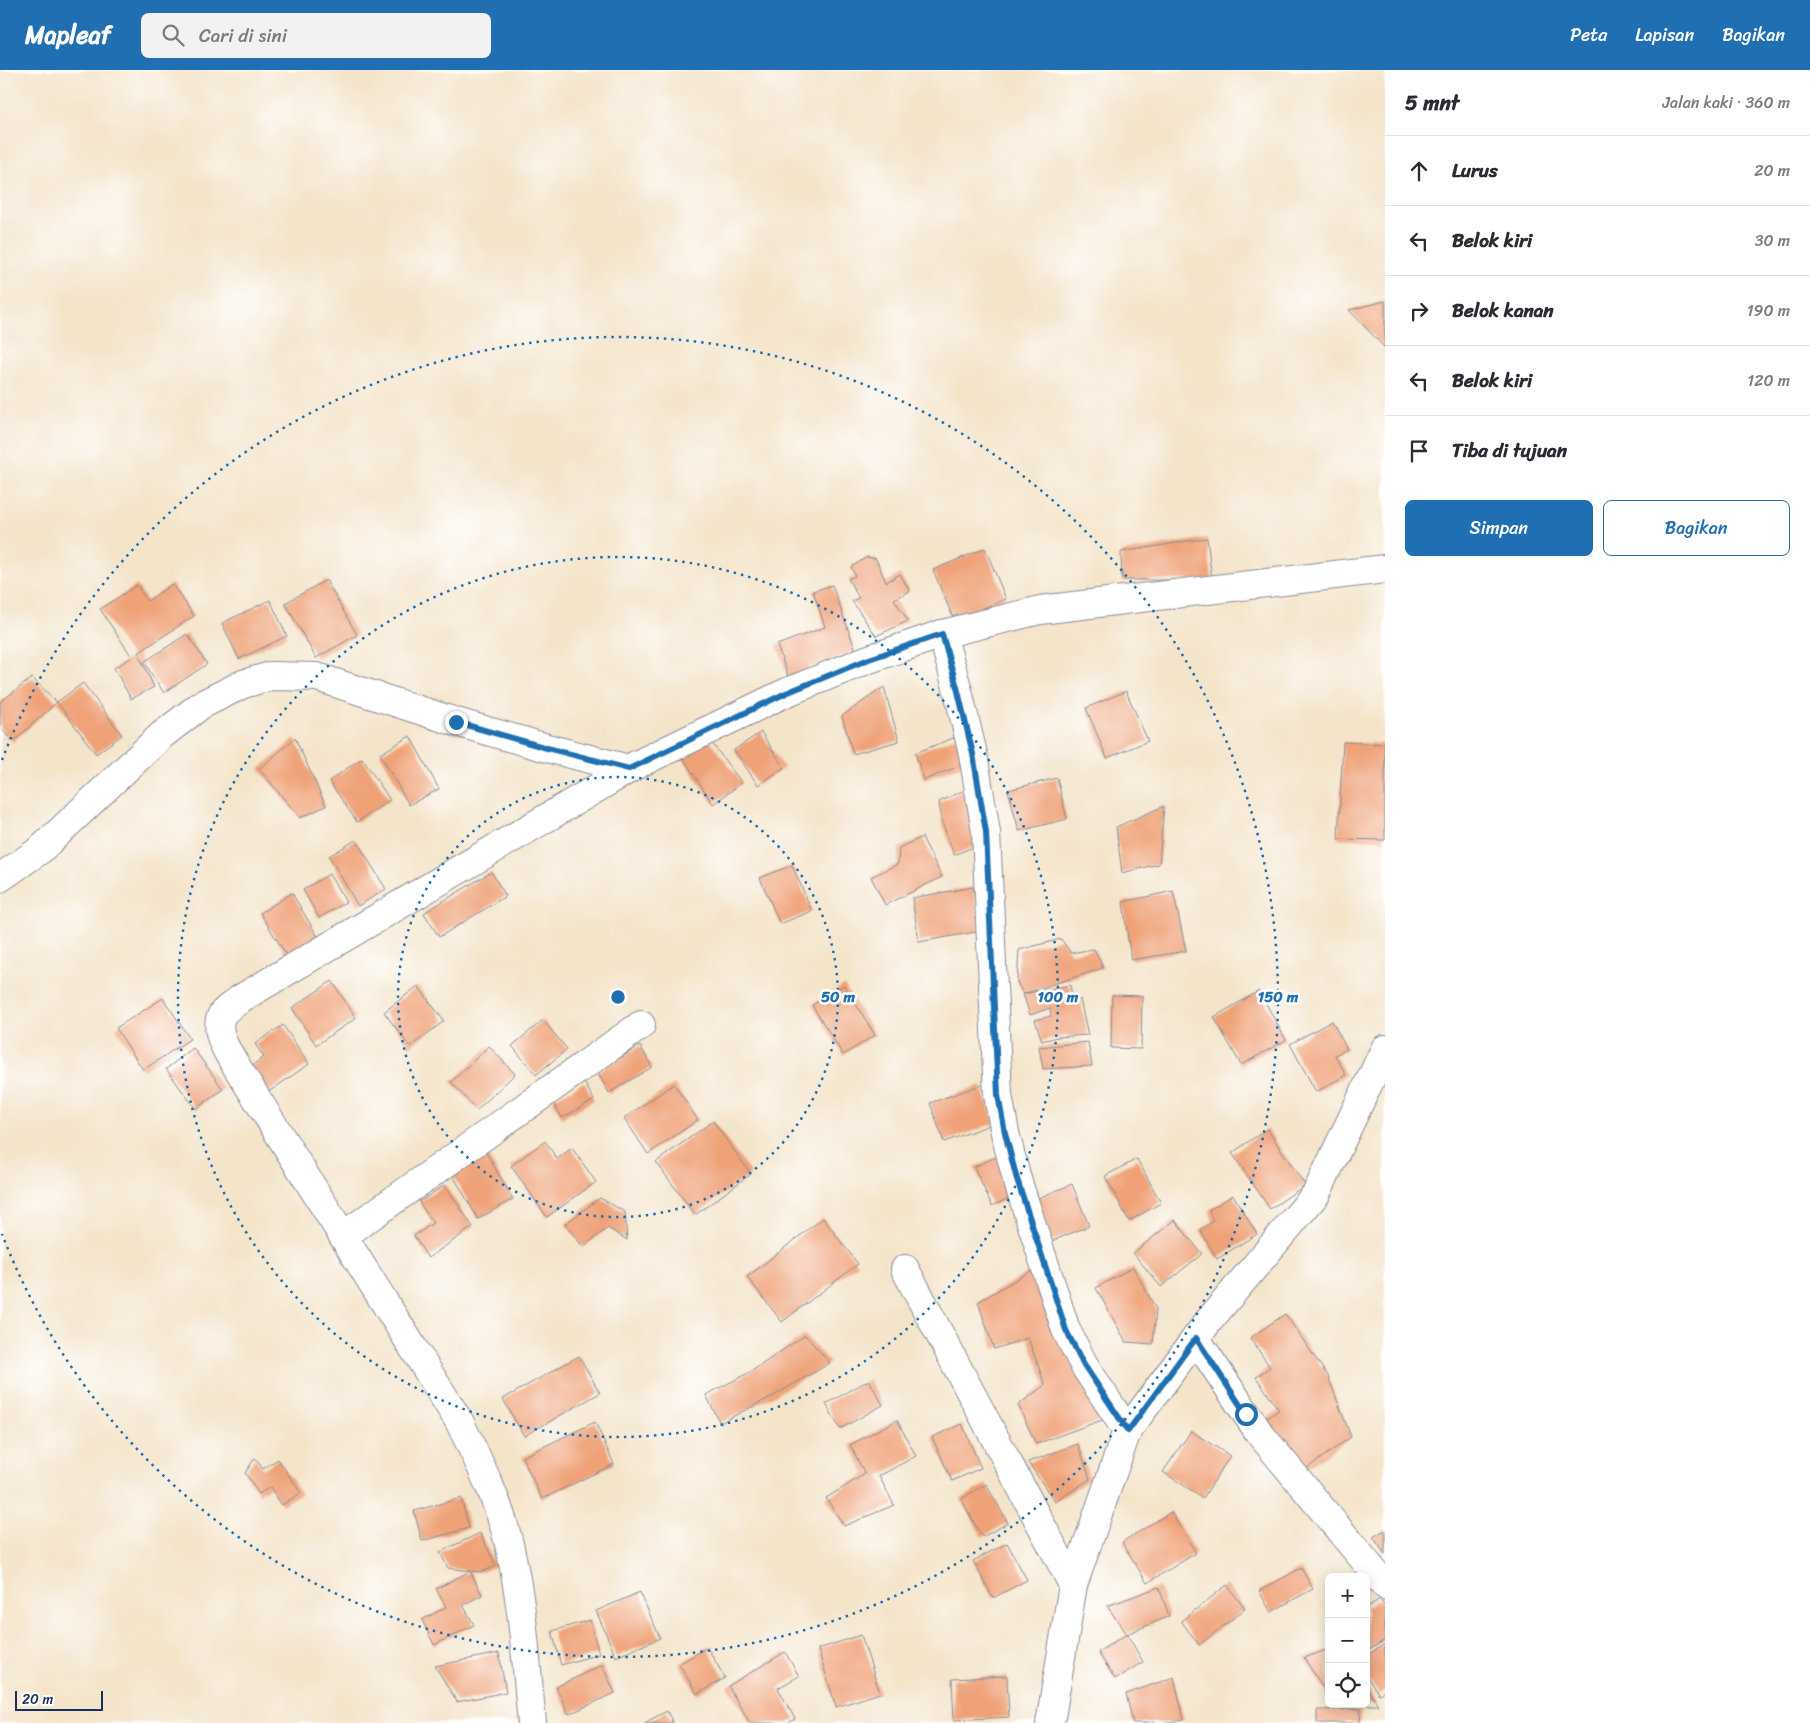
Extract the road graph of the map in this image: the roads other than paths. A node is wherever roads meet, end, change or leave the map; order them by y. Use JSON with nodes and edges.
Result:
{"nodes":[{"id":1,"x":1385,"y":569,"type":"edge"},
{"id":2,"x":942,"y":634,"type":"junction"},
{"id":3,"x":629,"y":769,"type":"junction"},
{"id":4,"x":0,"y":878,"type":"edge"},
{"id":5,"x":641,"y":1026,"type":"dead end"},
{"id":6,"x":1385,"y":1049,"type":"edge"},
{"id":7,"x":343,"y":1236,"type":"junction"},
{"id":8,"x":905,"y":1269,"type":"dead end"},
{"id":9,"x":1196,"y":1338,"type":"junction"},
{"id":10,"x":1128,"y":1431,"type":"junction"},
{"id":11,"x":1073,"y":1585,"type":"junction"},
{"id":12,"x":1385,"y":1585,"type":"edge"},
{"id":13,"x":532,"y":1723,"type":"edge"},
{"id":14,"x":1050,"y":1723,"type":"edge"}],
"edges":[{"from":1,"to":2,"type":"street"},
{"from":2,"to":3,"type":"street"},
{"from":2,"to":10,"type":"street"},
{"from":3,"to":4,"type":"street"},
{"from":3,"to":7,"type":"street"},
{"from":5,"to":7,"type":"street"},
{"from":6,"to":9,"type":"street"},
{"from":7,"to":13,"type":"street"},
{"from":8,"to":11,"type":"street"},
{"from":9,"to":10,"type":"street"},
{"from":9,"to":12,"type":"street"},
{"from":10,"to":11,"type":"street"},
{"from":11,"to":14,"type":"street"}]}
